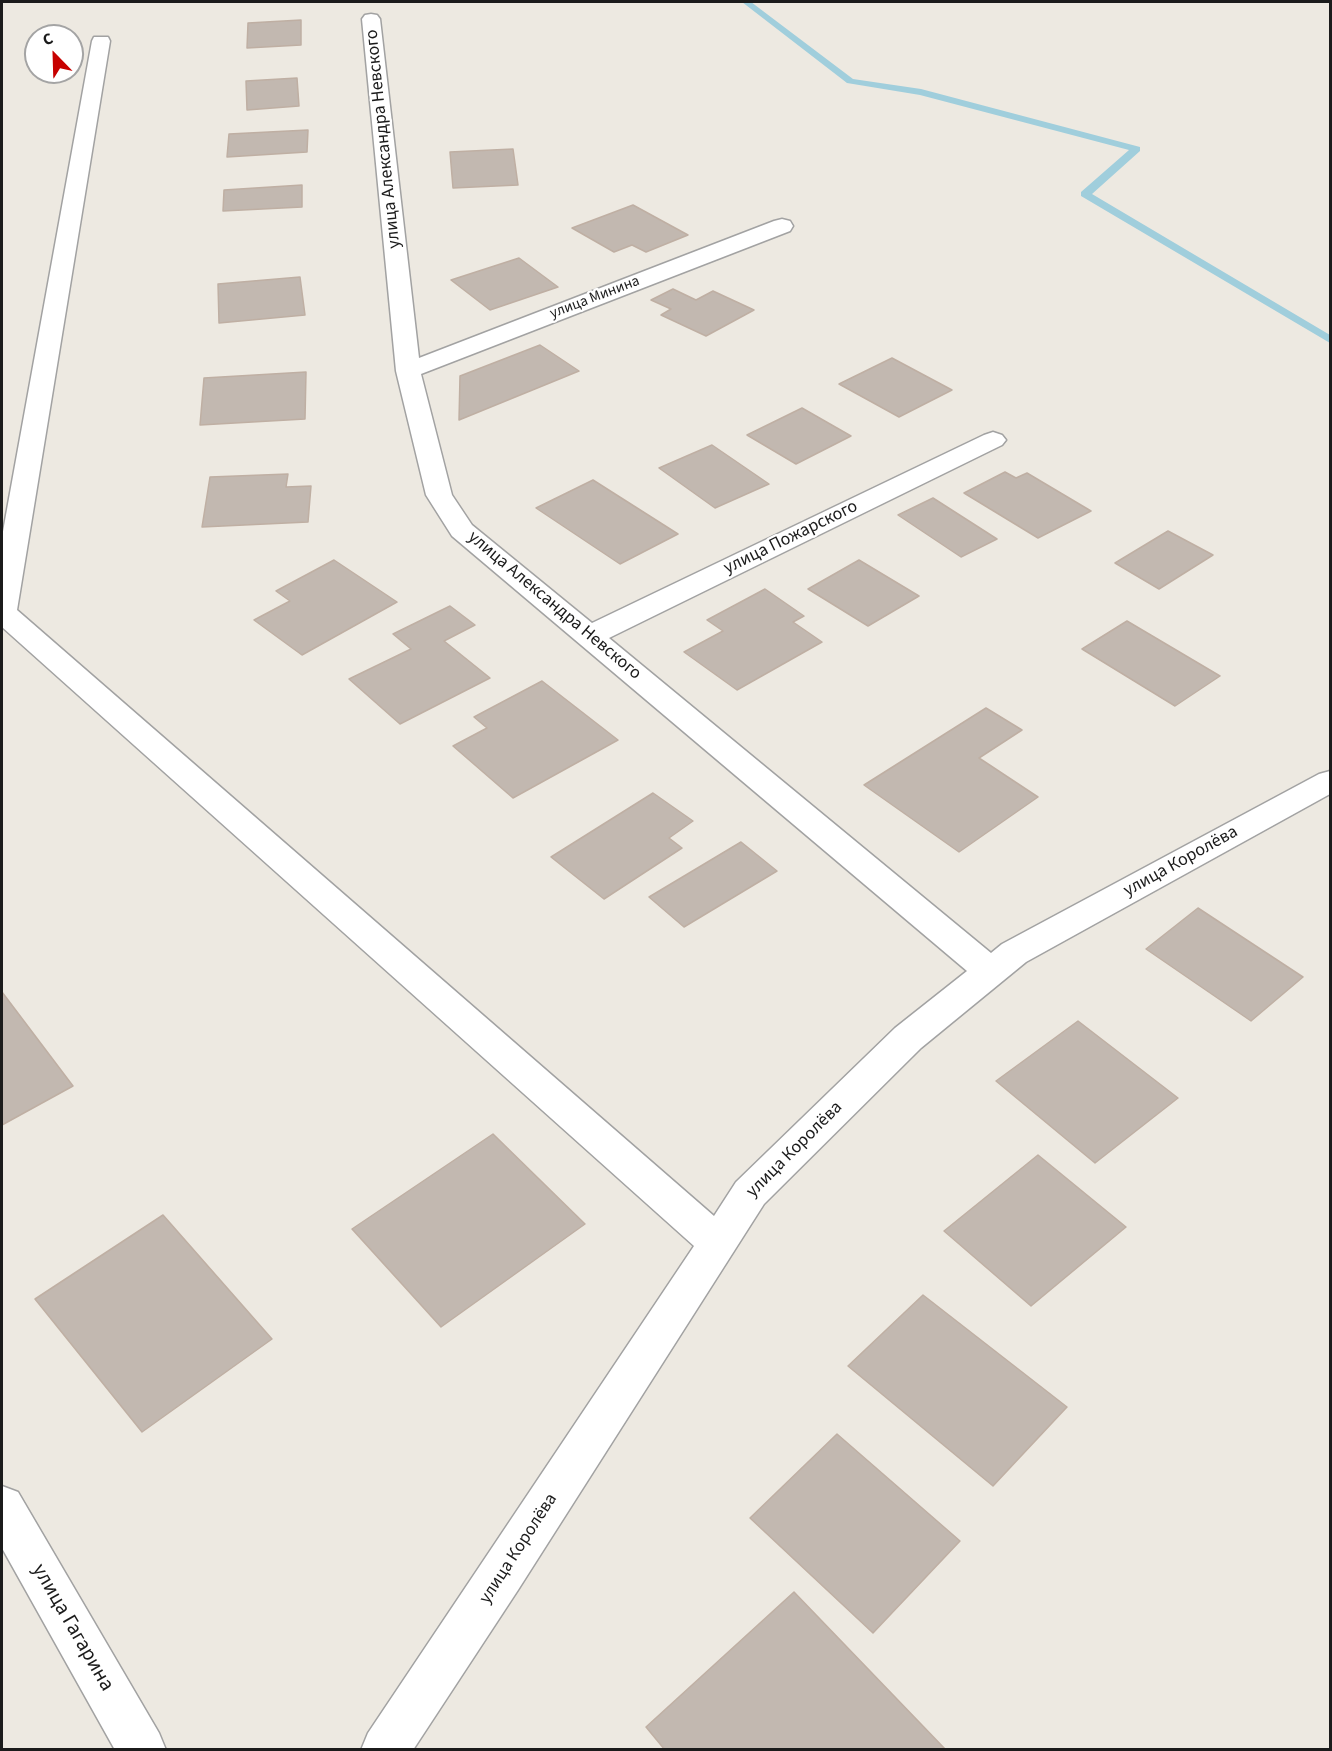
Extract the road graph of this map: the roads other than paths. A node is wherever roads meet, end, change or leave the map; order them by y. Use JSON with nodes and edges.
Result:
{"nodes":[{"id":1,"x":371,"y":20,"type":"dead end"},
{"id":2,"x":101,"y":41,"type":"dead end"},
{"id":3,"x":782,"y":226,"type":"dead end"},
{"id":4,"x":408,"y":371,"type":"junction"},
{"id":5,"x":993,"y":440,"type":"dead end"},
{"id":6,"x":589,"y":636,"type":"junction"},
{"id":7,"x":1330,"y":781,"type":"edge"},
{"id":8,"x":991,"y":972,"type":"junction"},
{"id":9,"x":717,"y":1242,"type":"junction"},
{"id":10,"x":2,"y":1507,"type":"edge"},
{"id":11,"x":142,"y":1749,"type":"edge"},
{"id":12,"x":385,"y":1749,"type":"edge"}],
"edges":[{"from":1,"to":4,"type":"street","name":"улица Александра Невского"},
{"from":2,"to":9,"type":"street"},
{"from":3,"to":4,"type":"street","name":"улица Минина"},
{"from":4,"to":6,"type":"street","name":"улица Александра Невского"},
{"from":5,"to":6,"type":"street","name":"улица Пожарского"},
{"from":6,"to":8,"type":"street","name":"улица Александра Невского"},
{"from":7,"to":8,"type":"street","name":"улица Королёва"},
{"from":8,"to":9,"type":"street","name":"улица Королёва"},
{"from":9,"to":12,"type":"street","name":"улица Королёва"},
{"from":10,"to":11,"type":"street","name":"улица Гагарина"}]}
